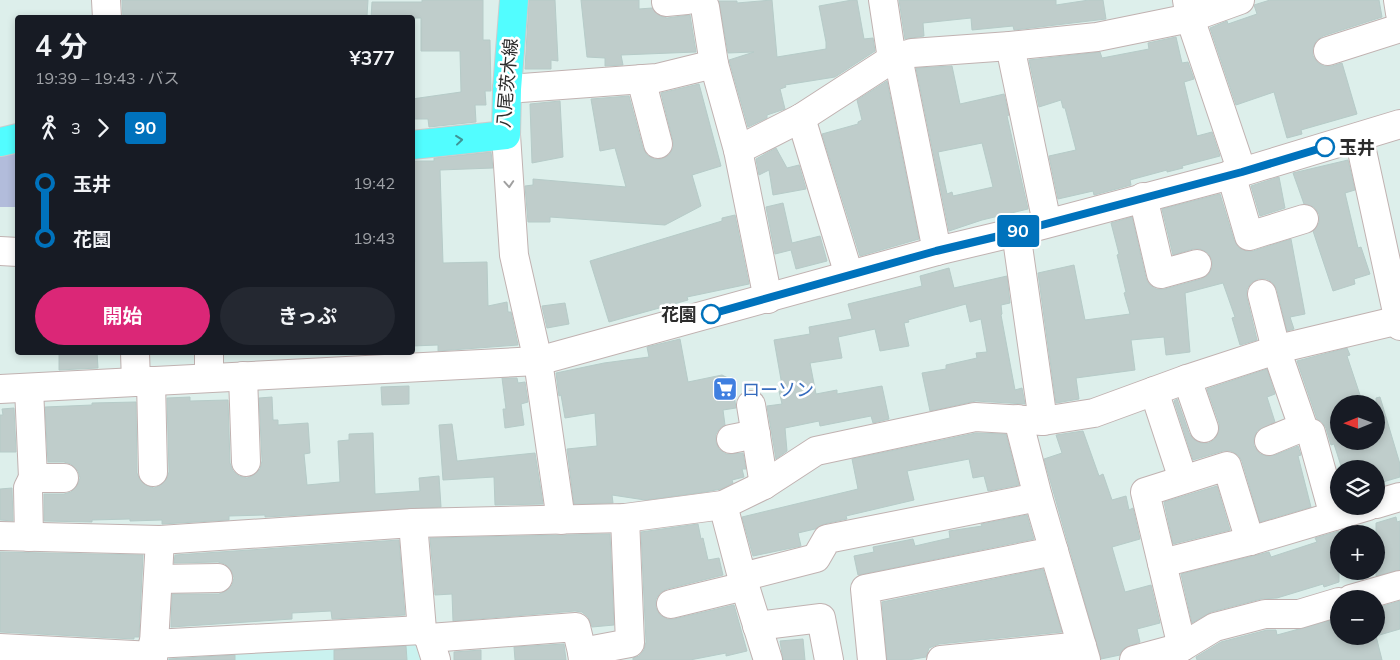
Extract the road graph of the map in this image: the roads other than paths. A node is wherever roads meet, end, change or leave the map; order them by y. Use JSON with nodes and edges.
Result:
{"nodes":[{"id":1,"x":106,"y":0,"type":"edge"},
{"id":2,"x":514,"y":0,"type":"edge"},
{"id":3,"x":883,"y":0,"type":"edge"},
{"id":4,"x":1240,"y":0,"type":"edge"},
{"id":5,"x":1398,"y":0,"type":"edge"},
{"id":6,"x":686,"y":3,"type":"edge"},
{"id":7,"x":1188,"y":9,"type":"edge"},
{"id":8,"x":1400,"y":12,"type":"edge"},
{"id":9,"x":107,"y":15,"type":"edge"},
{"id":10,"x":1400,"y":28,"type":"edge"},
{"id":11,"x":1010,"y":46,"type":"junction"},
{"id":12,"x":1328,"y":51,"type":"dead end"},
{"id":13,"x":895,"y":58,"type":"junction"},
{"id":14,"x":714,"y":64,"type":"junction"},
{"id":15,"x":641,"y":79,"type":"junction"},
{"id":16,"x":507,"y":89,"type":"junction"},
{"id":17,"x":801,"y":118,"type":"junction"},
{"id":18,"x":1400,"y":124,"type":"edge"},
{"id":19,"x":506,"y":135,"type":"junction"},
{"id":20,"x":1359,"y":137,"type":"junction"},
{"id":21,"x":15,"y":139,"type":"edge"},
{"id":22,"x":0,"y":142,"type":"edge"},
{"id":23,"x":658,"y":144,"type":"dead end"},
{"id":24,"x":415,"y":145,"type":"edge"},
{"id":25,"x":738,"y":150,"type":"junction"},
{"id":26,"x":1236,"y":173,"type":"junction"},
{"id":27,"x":1143,"y":197,"type":"junction"},
{"id":28,"x":1304,"y":219,"type":"dead end"},
{"id":29,"x":1047,"y":223,"type":"junction"},
{"id":30,"x":1016,"y":232,"type":"junction"},
{"id":31,"x":0,"y":251,"type":"edge"},
{"id":32,"x":936,"y":251,"type":"junction"},
{"id":33,"x":15,"y":252,"type":"edge"},
{"id":34,"x":1196,"y":264,"type":"dead end"},
{"id":35,"x":849,"y":275,"type":"junction"},
{"id":36,"x":1262,"y":294,"type":"dead end"},
{"id":37,"x":768,"y":299,"type":"junction"},
{"id":38,"x":1399,"y":319,"type":"edge"},
{"id":39,"x":1276,"y":349,"type":"junction"},
{"id":40,"x":137,"y":355,"type":"edge"},
{"id":41,"x":538,"y":361,"type":"junction"},
{"id":42,"x":313,"y":363,"type":"edge"},
{"id":43,"x":209,"y":365,"type":"edge"},
{"id":44,"x":243,"y":376,"type":"junction"},
{"id":45,"x":1187,"y":379,"type":"junction"},
{"id":46,"x":144,"y":381,"type":"junction"},
{"id":47,"x":29,"y":388,"type":"junction"},
{"id":48,"x":0,"y":389,"type":"edge"},
{"id":49,"x":1154,"y":391,"type":"junction"},
{"id":50,"x":751,"y":405,"type":"dead end"},
{"id":51,"x":1030,"y":420,"type":"junction"},
{"id":52,"x":1204,"y":428,"type":"dead end"},
{"id":53,"x":1311,"y":433,"type":"dead end"},
{"id":54,"x":1268,"y":441,"type":"dead end"},
{"id":55,"x":246,"y":462,"type":"dead end"},
{"id":56,"x":153,"y":472,"type":"dead end"},
{"id":57,"x":33,"y":478,"type":"junction"},
{"id":58,"x":64,"y":478,"type":"dead end"},
{"id":59,"x":1183,"y":479,"type":"junction"},
{"id":60,"x":764,"y":485,"type":"junction"},
{"id":61,"x":1038,"y":497,"type":"junction"},
{"id":62,"x":1400,"y":497,"type":"edge"},
{"id":63,"x":1385,"y":501,"type":"edge"},
{"id":64,"x":723,"y":505,"type":"junction"},
{"id":65,"x":1337,"y":515,"type":"edge"},
{"id":66,"x":1334,"y":516,"type":"junction"},
{"id":67,"x":625,"y":518,"type":"junction"},
{"id":68,"x":561,"y":520,"type":"junction"},
{"id":69,"x":413,"y":523,"type":"junction"},
{"id":70,"x":0,"y":536,"type":"edge"},
{"id":71,"x":29,"y":537,"type":"junction"},
{"id":72,"x":160,"y":540,"type":"junction"},
{"id":73,"x":1250,"y":541,"type":"junction"},
{"id":74,"x":1054,"y":551,"type":"junction"},
{"id":75,"x":1162,"y":563,"type":"junction"},
{"id":76,"x":218,"y":578,"type":"dead end"},
{"id":77,"x":158,"y":579,"type":"junction"},
{"id":78,"x":743,"y":582,"type":"junction"},
{"id":79,"x":1400,"y":585,"type":"edge"},
{"id":80,"x":1382,"y":590,"type":"edge"},
{"id":81,"x":671,"y":604,"type":"dead end"},
{"id":82,"x":1330,"y":605,"type":"edge"},
{"id":83,"x":757,"y":626,"type":"junction"},
{"id":84,"x":429,"y":643,"type":"edge"},
{"id":85,"x":1182,"y":647,"type":"junction"},
{"id":86,"x":0,"y":648,"type":"edge"},
{"id":87,"x":1084,"y":653,"type":"edge"},
{"id":88,"x":153,"y":654,"type":"edge"},
{"id":89,"x":583,"y":656,"type":"edge"},
{"id":90,"x":768,"y":660,"type":"edge"},
{"id":91,"x":829,"y":660,"type":"edge"},
{"id":92,"x":872,"y":660,"type":"edge"},
{"id":93,"x":941,"y":660,"type":"edge"},
{"id":94,"x":1134,"y":660,"type":"edge"}],
"edges":[{"from":1,"to":9,"type":"street"},
{"from":2,"to":16,"type":"main road","name":"八尾茨木線"},
{"from":3,"to":13,"type":"street"},
{"from":4,"to":7,"type":"street"},
{"from":5,"to":8,"type":"street"},
{"from":6,"to":14,"type":"street"},
{"from":7,"to":11,"type":"street"},
{"from":7,"to":26,"type":"street"},
{"from":10,"to":12,"type":"street"},
{"from":11,"to":13,"type":"street"},
{"from":11,"to":29,"type":"street"},
{"from":13,"to":17,"type":"street"},
{"from":13,"to":32,"type":"street"},
{"from":14,"to":15,"type":"street"},
{"from":14,"to":25,"type":"street"},
{"from":15,"to":16,"type":"street"},
{"from":15,"to":23,"type":"street"},
{"from":16,"to":19,"type":"main road","name":"八尾茨木線"},
{"from":17,"to":25,"type":"street"},
{"from":17,"to":35,"type":"street"},
{"from":18,"to":20,"type":"street"},
{"from":24,"to":19,"type":"main road","name":"八尾茨木線","one_way":true},
{"from":19,"to":41,"type":"street","one_way":true},
{"from":20,"to":26,"type":"street"},
{"from":20,"to":38,"type":"street"},
{"from":21,"to":22,"type":"main road"},
{"from":25,"to":37,"type":"street"},
{"from":26,"to":27,"type":"street"},
{"from":26,"to":28,"type":"street"},
{"from":27,"to":29,"type":"street"},
{"from":27,"to":34,"type":"street"},
{"from":29,"to":30,"type":"street"},
{"from":30,"to":32,"type":"street"},
{"from":30,"to":51,"type":"street"},
{"from":31,"to":33,"type":"street"},
{"from":32,"to":35,"type":"street"},
{"from":35,"to":37,"type":"street"},
{"from":36,"to":39,"type":"street"},
{"from":37,"to":41,"type":"street"},
{"from":38,"to":39,"type":"street"},
{"from":39,"to":45,"type":"street"},
{"from":39,"to":54,"type":"street"},
{"from":40,"to":46,"type":"street"},
{"from":41,"to":42,"type":"street"},
{"from":41,"to":68,"type":"street"},
{"from":42,"to":44,"type":"street"},
{"from":43,"to":44,"type":"street"},
{"from":43,"to":46,"type":"street"},
{"from":44,"to":55,"type":"street"},
{"from":45,"to":49,"type":"street"},
{"from":45,"to":52,"type":"street"},
{"from":46,"to":47,"type":"street"},
{"from":46,"to":56,"type":"street"},
{"from":47,"to":48,"type":"street"},
{"from":47,"to":57,"type":"street"},
{"from":49,"to":51,"type":"street"},
{"from":49,"to":59,"type":"street"},
{"from":50,"to":60,"type":"street"},
{"from":51,"to":60,"type":"street"},
{"from":51,"to":61,"type":"street"},
{"from":53,"to":66,"type":"street"},
{"from":57,"to":58,"type":"street"},
{"from":57,"to":71,"type":"street"},
{"from":59,"to":73,"type":"street"},
{"from":59,"to":75,"type":"street"},
{"from":60,"to":64,"type":"street"},
{"from":61,"to":74,"type":"street"},
{"from":61,"to":78,"type":"street"},
{"from":62,"to":63,"type":"street"},
{"from":64,"to":67,"type":"street"},
{"from":64,"to":78,"type":"street"},
{"from":65,"to":66,"type":"street"},
{"from":66,"to":73,"type":"street"},
{"from":67,"to":68,"type":"street"},
{"from":67,"to":89,"type":"street"},
{"from":68,"to":69,"type":"street"},
{"from":69,"to":72,"type":"street"},
{"from":69,"to":84,"type":"street"},
{"from":70,"to":71,"type":"street"},
{"from":71,"to":72,"type":"street"},
{"from":72,"to":77,"type":"street"},
{"from":73,"to":75,"type":"street"},
{"from":74,"to":87,"type":"street"},
{"from":74,"to":92,"type":"street"},
{"from":75,"to":85,"type":"street"},
{"from":76,"to":77,"type":"street"},
{"from":77,"to":88,"type":"street"},
{"from":78,"to":81,"type":"street"},
{"from":78,"to":83,"type":"street"},
{"from":79,"to":80,"type":"street"},
{"from":82,"to":85,"type":"street"},
{"from":83,"to":90,"type":"street"},
{"from":83,"to":91,"type":"street"},
{"from":84,"to":88,"type":"street"},
{"from":84,"to":89,"type":"street"},
{"from":85,"to":94,"type":"street"},
{"from":86,"to":88,"type":"street"},
{"from":87,"to":93,"type":"street"}]}
